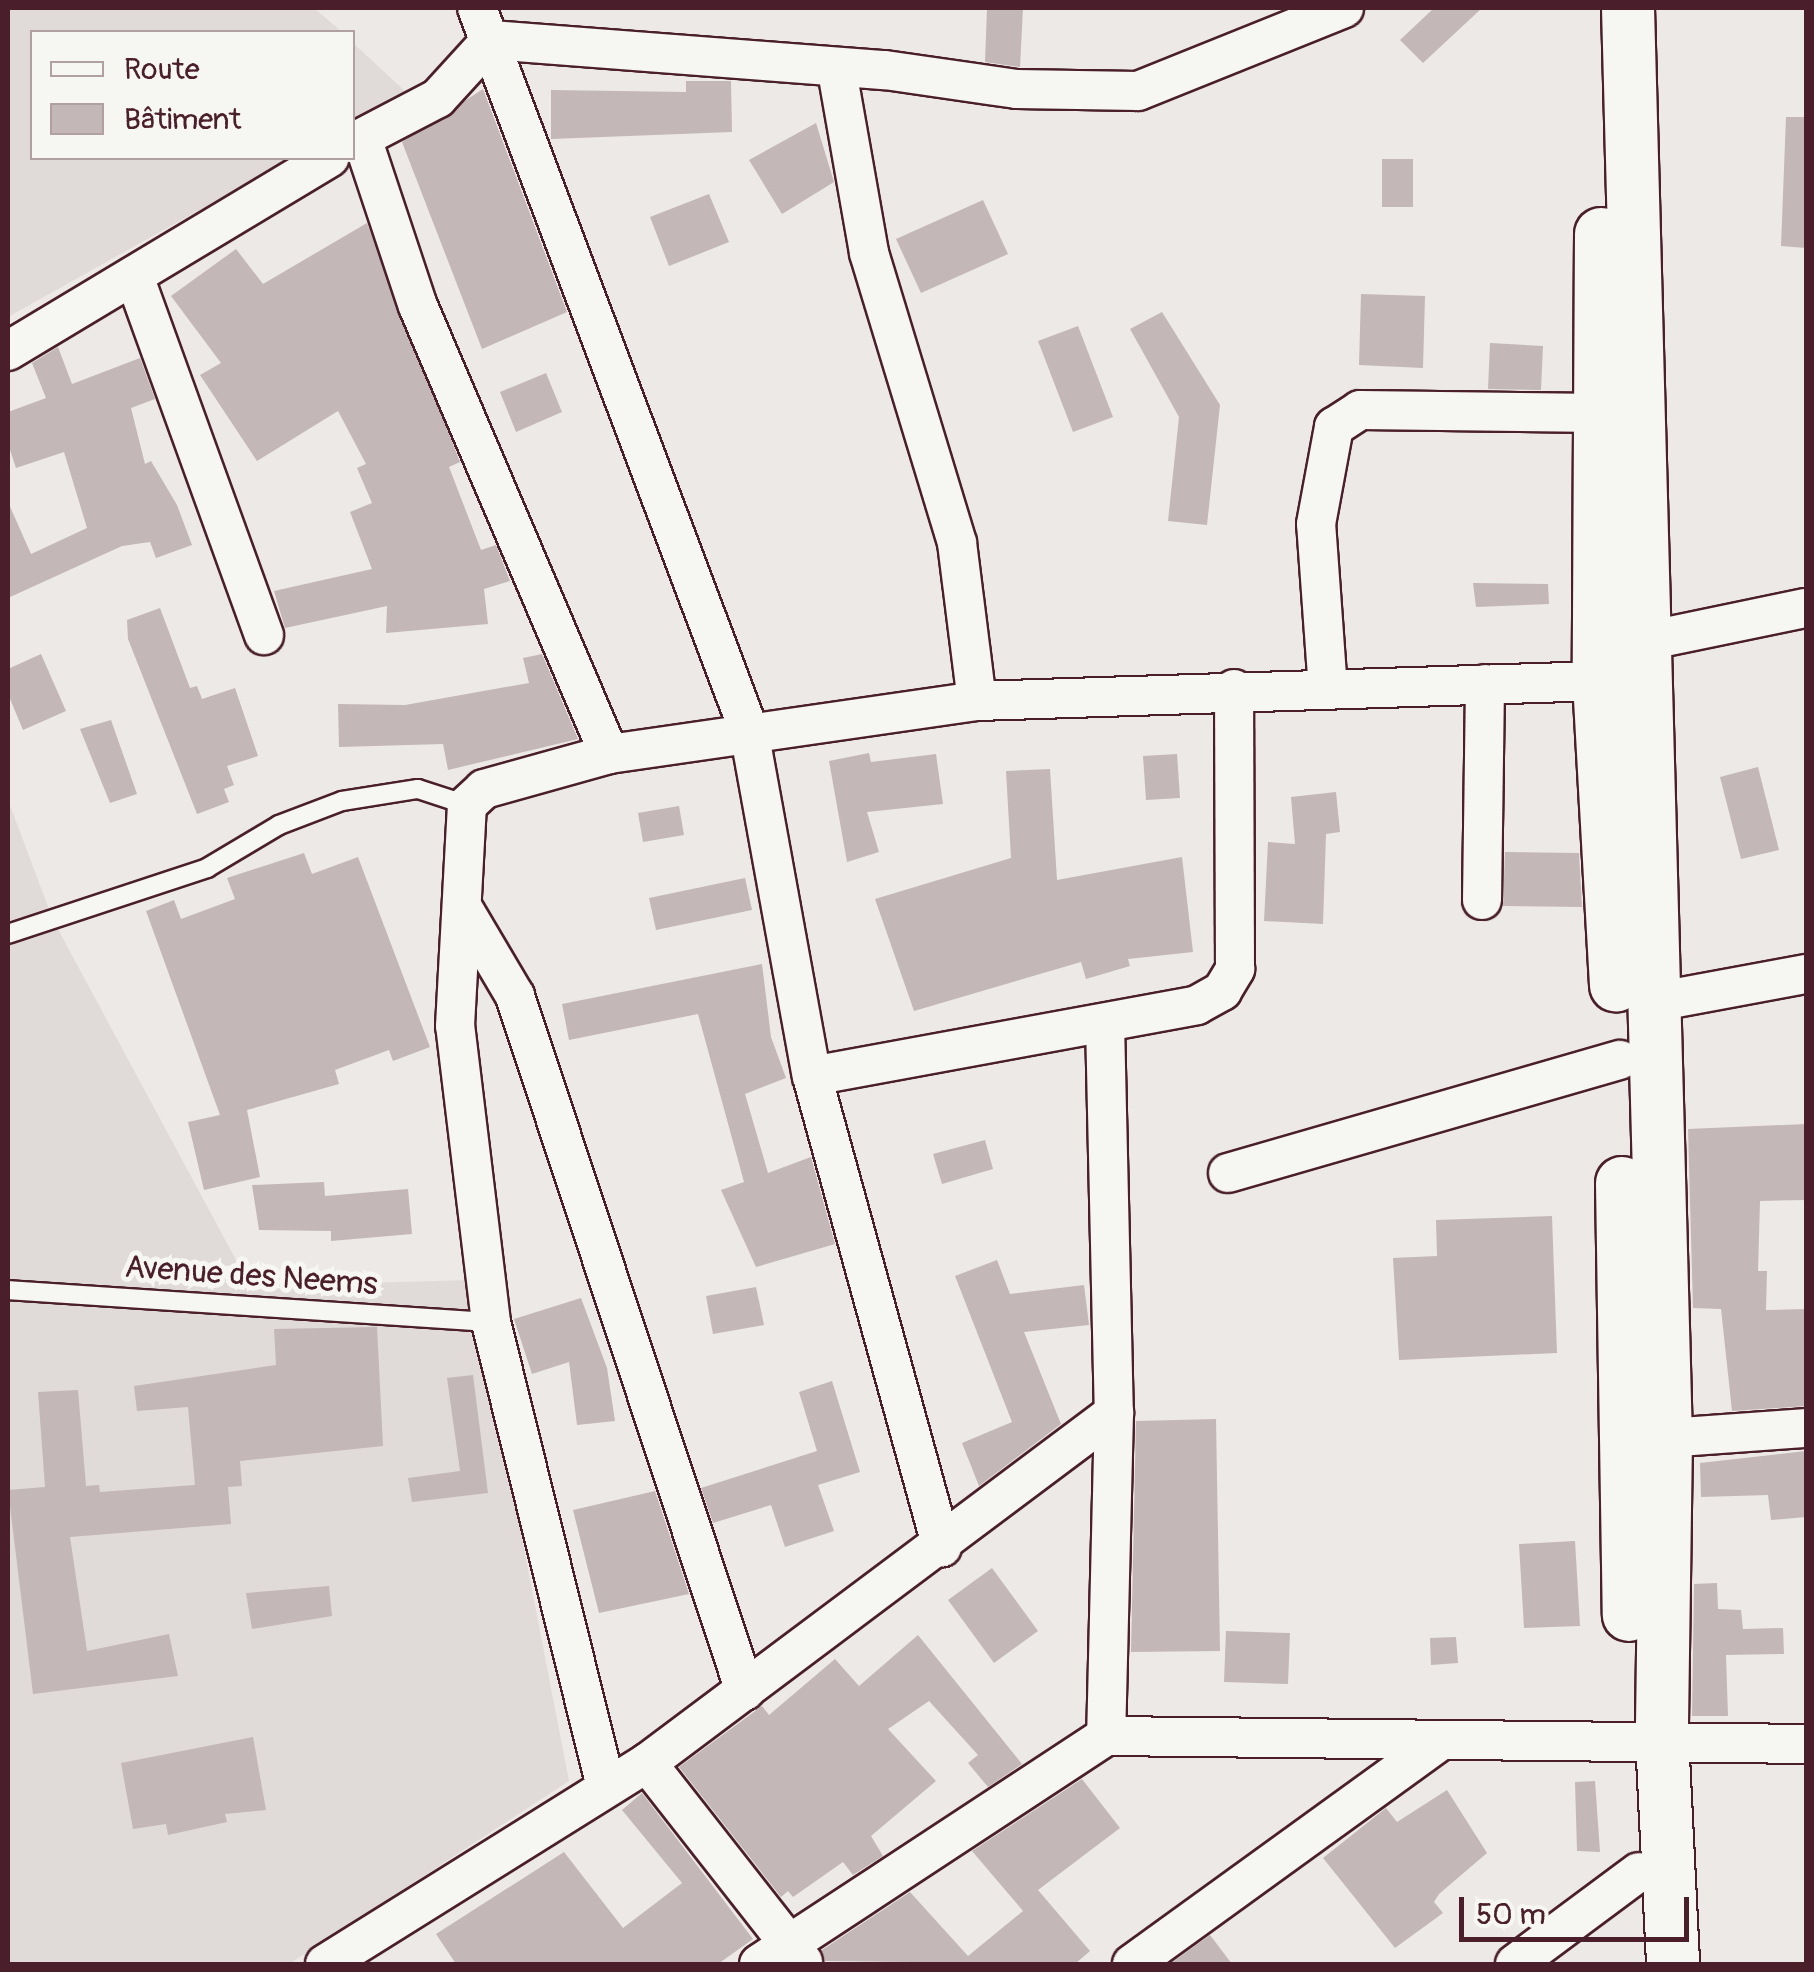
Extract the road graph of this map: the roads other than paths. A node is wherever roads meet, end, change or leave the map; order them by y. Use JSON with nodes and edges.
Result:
{"nodes":[{"id":1,"x":1344,"y":8,"type":"edge"},
{"id":2,"x":1602,"y":8,"type":"edge"},
{"id":3,"x":1628,"y":8,"type":"edge"},
{"id":4,"x":484,"y":24,"type":"edge"},
{"id":5,"x":837,"y":70,"type":"junction"},
{"id":6,"x":1618,"y":137,"type":"junction"},
{"id":7,"x":357,"y":141,"type":"edge"},
{"id":8,"x":326,"y":160,"type":"edge"},
{"id":9,"x":134,"y":276,"type":"junction"},
{"id":10,"x":8,"y":350,"type":"edge"},
{"id":11,"x":1600,"y":413,"type":"junction"},
{"id":12,"x":1806,"y":608,"type":"edge"},
{"id":13,"x":264,"y":635,"type":"dead end"},
{"id":14,"x":1646,"y":641,"type":"junction"},
{"id":15,"x":1599,"y":681,"type":"junction"},
{"id":16,"x":1485,"y":684,"type":"junction"},
{"id":17,"x":1234,"y":689,"type":"junction"},
{"id":18,"x":1328,"y":690,"type":"junction"},
{"id":19,"x":977,"y":701,"type":"junction"},
{"id":20,"x":750,"y":731,"type":"junction"},
{"id":21,"x":609,"y":754,"type":"junction"},
{"id":22,"x":467,"y":805,"type":"junction"},
{"id":23,"x":1482,"y":900,"type":"dead end"},
{"id":24,"x":463,"y":908,"type":"junction"},
{"id":25,"x":8,"y":934,"type":"edge"},
{"id":26,"x":1806,"y":974,"type":"edge"},
{"id":27,"x":1649,"y":1003,"type":"junction"},
{"id":28,"x":1105,"y":1023,"type":"junction"},
{"id":29,"x":1620,"y":1060,"type":"junction"},
{"id":30,"x":812,"y":1076,"type":"junction"},
{"id":31,"x":1228,"y":1173,"type":"dead end"},
{"id":32,"x":8,"y":1290,"type":"edge"},
{"id":33,"x":490,"y":1322,"type":"junction"},
{"id":34,"x":1114,"y":1413,"type":"junction"},
{"id":35,"x":1806,"y":1428,"type":"edge"},
{"id":36,"x":1666,"y":1438,"type":"junction"},
{"id":37,"x":942,"y":1547,"type":"junction"},
{"id":38,"x":745,"y":1690,"type":"junction"},
{"id":39,"x":1106,"y":1736,"type":"junction"},
{"id":40,"x":1646,"y":1737,"type":"junction"},
{"id":41,"x":1436,"y":1743,"type":"junction"},
{"id":42,"x":1806,"y":1744,"type":"edge"},
{"id":43,"x":646,"y":1763,"type":"junction"},
{"id":44,"x":606,"y":1787,"type":"junction"},
{"id":45,"x":1639,"y":1872,"type":"junction"},
{"id":46,"x":797,"y":1954,"type":"edge"},
{"id":47,"x":324,"y":1964,"type":"edge"},
{"id":48,"x":760,"y":1964,"type":"edge"},
{"id":49,"x":1132,"y":1964,"type":"edge"},
{"id":50,"x":1515,"y":1964,"type":"edge"},
{"id":51,"x":1642,"y":1964,"type":"edge"},
{"id":52,"x":1673,"y":1964,"type":"edge"}],
"edges":[{"from":1,"to":5,"type":"street"},
{"from":2,"to":6,"type":"main road"},
{"from":3,"to":6,"type":"main road"},
{"from":4,"to":5,"type":"street"},
{"from":4,"to":7,"type":"street"},
{"from":4,"to":20,"type":"street"},
{"from":5,"to":19,"type":"street"},
{"from":6,"to":11,"type":"main road"},
{"from":6,"to":14,"type":"main road"},
{"from":7,"to":21,"type":"street"},
{"from":8,"to":9,"type":"street"},
{"from":9,"to":10,"type":"street"},
{"from":9,"to":13,"type":"street"},
{"from":11,"to":15,"type":"main road"},
{"from":11,"to":18,"type":"street"},
{"from":12,"to":14,"type":"street"},
{"from":14,"to":15,"type":"street"},
{"from":14,"to":27,"type":"main road"},
{"from":15,"to":16,"type":"street"},
{"from":15,"to":29,"type":"main road"},
{"from":16,"to":18,"type":"street"},
{"from":16,"to":23,"type":"street"},
{"from":17,"to":18,"type":"street"},
{"from":17,"to":19,"type":"street"},
{"from":17,"to":28,"type":"street"},
{"from":19,"to":20,"type":"street"},
{"from":20,"to":21,"type":"street"},
{"from":20,"to":30,"type":"street"},
{"from":21,"to":22,"type":"street"},
{"from":22,"to":24,"type":"street"},
{"from":22,"to":25,"type":"lane"},
{"from":24,"to":33,"type":"street"},
{"from":24,"to":38,"type":"street"},
{"from":26,"to":27,"type":"street"},
{"from":27,"to":36,"type":"main road"},
{"from":28,"to":30,"type":"street"},
{"from":28,"to":34,"type":"street"},
{"from":29,"to":31,"type":"street"},
{"from":29,"to":40,"type":"main road"},
{"from":30,"to":37,"type":"street"},
{"from":32,"to":33,"type":"lane","name":"Avenue des Neems"},
{"from":33,"to":44,"type":"street"},
{"from":34,"to":37,"type":"street"},
{"from":34,"to":39,"type":"street"},
{"from":35,"to":36,"type":"street"},
{"from":36,"to":40,"type":"main road"},
{"from":37,"to":38,"type":"street"},
{"from":38,"to":43,"type":"street"},
{"from":39,"to":41,"type":"street"},
{"from":39,"to":46,"type":"street"},
{"from":40,"to":41,"type":"street"},
{"from":40,"to":42,"type":"street"},
{"from":40,"to":45,"type":"main road"},
{"from":40,"to":52,"type":"main road"},
{"from":41,"to":49,"type":"street"},
{"from":43,"to":44,"type":"street"},
{"from":43,"to":46,"type":"street"},
{"from":44,"to":47,"type":"street"},
{"from":45,"to":50,"type":"street"},
{"from":45,"to":51,"type":"main road"},
{"from":46,"to":48,"type":"street"}]}
